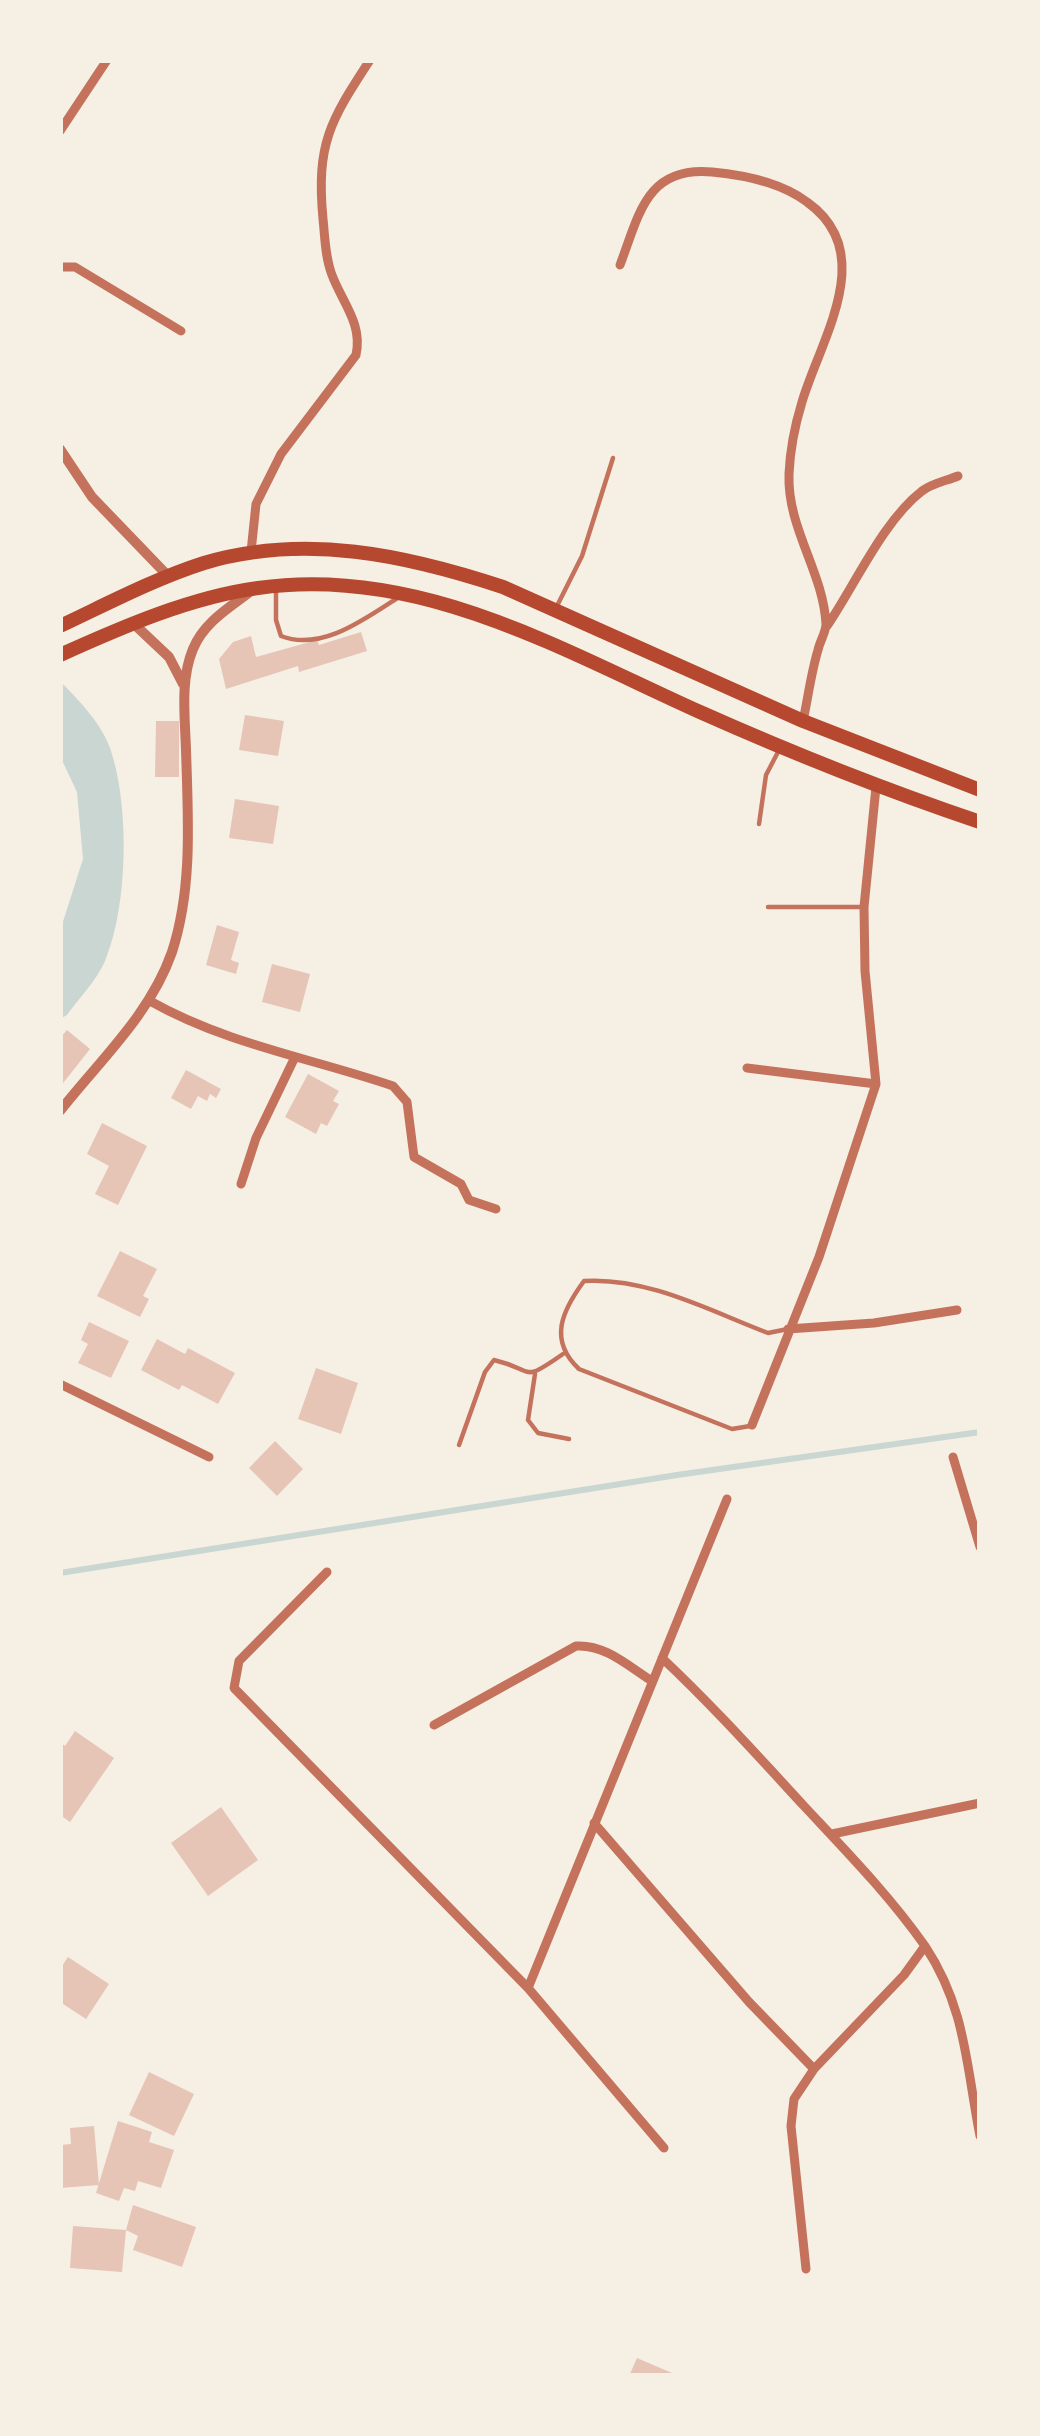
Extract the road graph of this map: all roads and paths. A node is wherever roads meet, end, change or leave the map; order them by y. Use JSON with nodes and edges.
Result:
{"nodes":[{"id":1,"x":107,"y":60,"type":"edge"},
{"id":2,"x":370,"y":60,"type":"edge"},
{"id":3,"x":60,"y":131,"type":"edge"},
{"id":4,"x":620,"y":265,"type":"dead end"},
{"id":5,"x":60,"y":267,"type":"edge"},
{"id":6,"x":181,"y":331,"type":"dead end"},
{"id":7,"x":60,"y":449,"type":"edge"},
{"id":8,"x":613,"y":458,"type":"dead end"},
{"id":9,"x":958,"y":476,"type":"dead end"},
{"id":10,"x":250,"y":552,"type":"junction"},
{"id":11,"x":168,"y":576,"type":"junction"},
{"id":12,"x":276,"y":586,"type":"junction"},
{"id":13,"x":256,"y":588,"type":"junction"},
{"id":14,"x":404,"y":594,"type":"junction"},
{"id":15,"x":556,"y":608,"type":"junction"},
{"id":16,"x":134,"y":624,"type":"junction"},
{"id":17,"x":60,"y":626,"type":"edge"},
{"id":18,"x":826,"y":626,"type":"junction"},
{"id":19,"x":60,"y":655,"type":"edge"},
{"id":20,"x":184,"y":687,"type":"junction"},
{"id":21,"x":803,"y":722,"type":"junction"},
{"id":22,"x":782,"y":748,"type":"junction"},
{"id":23,"x":876,"y":787,"type":"junction"},
{"id":24,"x":980,"y":790,"type":"edge"},
{"id":25,"x":980,"y":822,"type":"edge"},
{"id":26,"x":759,"y":824,"type":"dead end"},
{"id":27,"x":768,"y":907,"type":"dead end"},
{"id":28,"x":864,"y":907,"type":"junction"},
{"id":29,"x":150,"y":1001,"type":"junction"},
{"id":30,"x":295,"y":1057,"type":"junction"},
{"id":31,"x":747,"y":1068,"type":"dead end"},
{"id":32,"x":876,"y":1084,"type":"junction"},
{"id":33,"x":60,"y":1111,"type":"edge"},
{"id":34,"x":242,"y":1184,"type":"dead end"},
{"id":35,"x":496,"y":1209,"type":"dead end"},
{"id":36,"x":957,"y":1310,"type":"dead end"},
{"id":37,"x":788,"y":1330,"type":"junction"},
{"id":38,"x":563,"y":1354,"type":"junction"},
{"id":39,"x":535,"y":1374,"type":"junction"},
{"id":40,"x":60,"y":1384,"type":"edge"},
{"id":41,"x":752,"y":1425,"type":"joint"},
{"id":42,"x":569,"y":1439,"type":"dead end"},
{"id":43,"x":458,"y":1445,"type":"dead end"},
{"id":44,"x":209,"y":1456,"type":"dead end"},
{"id":45,"x":953,"y":1456,"type":"dead end"},
{"id":46,"x":727,"y":1499,"type":"dead end"},
{"id":47,"x":980,"y":1547,"type":"edge"},
{"id":48,"x":327,"y":1572,"type":"dead end"},
{"id":49,"x":662,"y":1658,"type":"junction"},
{"id":50,"x":652,"y":1682,"type":"junction"},
{"id":51,"x":434,"y":1725,"type":"dead end"},
{"id":52,"x":980,"y":1804,"type":"edge"},
{"id":53,"x":593,"y":1823,"type":"junction"},
{"id":54,"x":832,"y":1834,"type":"junction"},
{"id":55,"x":925,"y":1946,"type":"junction"},
{"id":56,"x":528,"y":1988,"type":"junction"},
{"id":57,"x":814,"y":2069,"type":"junction"},
{"id":58,"x":980,"y":2136,"type":"edge"},
{"id":59,"x":664,"y":2147,"type":"dead end"},
{"id":60,"x":806,"y":2269,"type":"dead end"}],
"edges":[{"from":1,"to":3,"type":"street"},
{"from":2,"to":10,"type":"street"},
{"from":4,"to":18,"type":"street"},
{"from":5,"to":6,"type":"street"},
{"from":7,"to":11,"type":"street"},
{"from":8,"to":15,"type":"lane"},
{"from":9,"to":18,"type":"street"},
{"from":10,"to":11,"type":"main road"},
{"from":10,"to":15,"type":"main road"},
{"from":11,"to":17,"type":"main road"},
{"from":12,"to":13,"type":"main road"},
{"from":12,"to":14,"type":"main road"},
{"from":12,"to":14,"type":"lane"},
{"from":13,"to":16,"type":"main road"},
{"from":13,"to":20,"type":"street"},
{"from":14,"to":22,"type":"main road"},
{"from":15,"to":21,"type":"main road"},
{"from":16,"to":19,"type":"main road"},
{"from":16,"to":20,"type":"street"},
{"from":18,"to":21,"type":"street"},
{"from":20,"to":29,"type":"street"},
{"from":21,"to":24,"type":"main road"},
{"from":22,"to":23,"type":"main road"},
{"from":22,"to":26,"type":"lane"},
{"from":23,"to":25,"type":"main road"},
{"from":23,"to":28,"type":"street"},
{"from":27,"to":28,"type":"lane"},
{"from":28,"to":32,"type":"street"},
{"from":29,"to":30,"type":"street"},
{"from":29,"to":33,"type":"street"},
{"from":30,"to":34,"type":"street"},
{"from":30,"to":35,"type":"street"},
{"from":31,"to":32,"type":"street"},
{"from":32,"to":37,"type":"street"},
{"from":36,"to":37,"type":"street"},
{"from":37,"to":38,"type":"lane"},
{"from":37,"to":41,"type":"street"},
{"from":38,"to":39,"type":"lane"},
{"from":38,"to":41,"type":"lane"},
{"from":39,"to":42,"type":"lane"},
{"from":39,"to":43,"type":"lane"},
{"from":40,"to":44,"type":"street"},
{"from":45,"to":47,"type":"street"},
{"from":46,"to":49,"type":"street"},
{"from":48,"to":56,"type":"street"},
{"from":49,"to":50,"type":"street"},
{"from":49,"to":54,"type":"street"},
{"from":50,"to":51,"type":"street"},
{"from":50,"to":53,"type":"street"},
{"from":52,"to":54,"type":"street"},
{"from":53,"to":56,"type":"street"},
{"from":53,"to":57,"type":"street"},
{"from":54,"to":55,"type":"street"},
{"from":55,"to":57,"type":"street"},
{"from":55,"to":58,"type":"street"},
{"from":56,"to":59,"type":"street"},
{"from":57,"to":60,"type":"street"}]}
